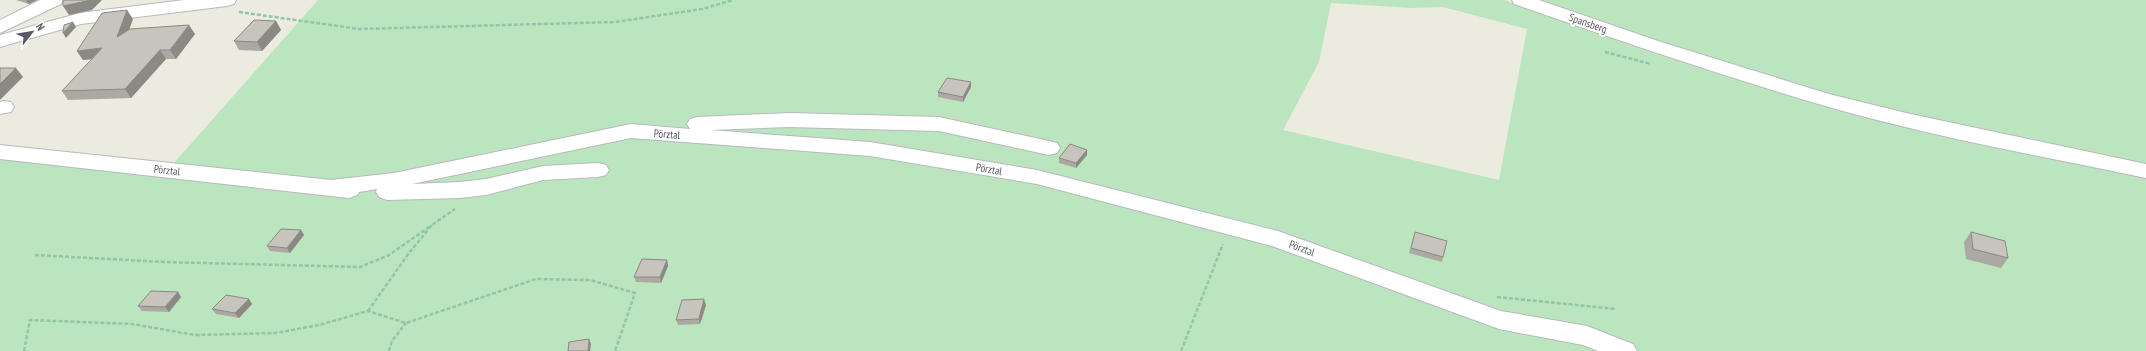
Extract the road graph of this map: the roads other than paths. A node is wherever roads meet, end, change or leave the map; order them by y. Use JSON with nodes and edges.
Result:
{"nodes":[{"id":1,"x":54,"y":0,"type":"edge"},
{"id":2,"x":1521,"y":0,"type":"edge"},
{"id":3,"x":232,"y":6,"type":"edge"},
{"id":4,"x":0,"y":27,"type":"edge"},
{"id":5,"x":0,"y":41,"type":"edge"},
{"id":6,"x":631,"y":132,"type":"junction"},
{"id":7,"x":1049,"y":148,"type":"dead end"},
{"id":8,"x":0,"y":152,"type":"edge"},
{"id":9,"x":598,"y":170,"type":"dead end"},
{"id":10,"x":2146,"y":171,"type":"edge"},
{"id":11,"x":334,"y":187,"type":"junction"},
{"id":12,"x":1624,"y":351,"type":"edge"}],
"edges":[{"from":1,"to":4,"type":"street"},
{"from":2,"to":10,"type":"street","name":"Spansberg"},
{"from":3,"to":5,"type":"street"},
{"from":6,"to":7,"type":"street"},
{"from":6,"to":11,"type":"street","name":"Pörztal"},
{"from":6,"to":12,"type":"street","name":"Pörztal"},
{"from":8,"to":11,"type":"street","name":"Pörztal"},
{"from":9,"to":11,"type":"street","name":"Pörztal"}]}
